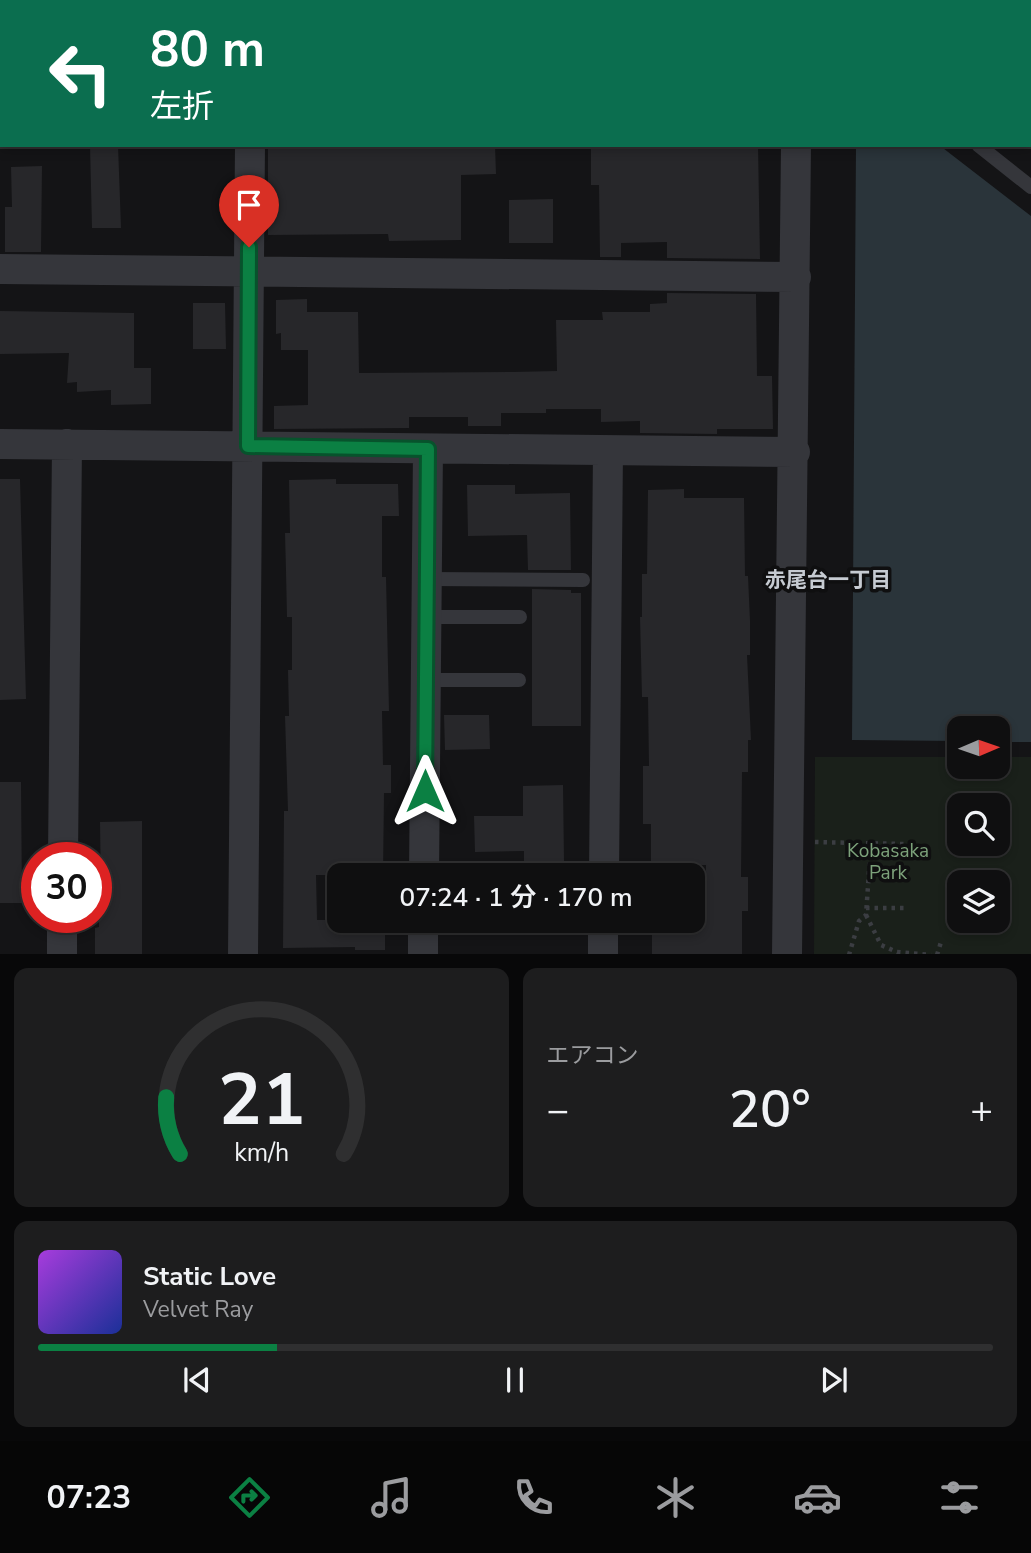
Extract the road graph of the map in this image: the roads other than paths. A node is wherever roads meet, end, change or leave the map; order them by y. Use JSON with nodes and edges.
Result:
{"nodes":[{"id":1,"x":250,"y":147,"type":"edge"},
{"id":2,"x":796,"y":147,"type":"edge"},
{"id":3,"x":981,"y":147,"type":"edge"},
{"id":4,"x":1031,"y":187,"type":"edge"},
{"id":5,"x":0,"y":269,"type":"edge"},
{"id":6,"x":249,"y":272,"type":"junction"},
{"id":7,"x":796,"y":277,"type":"junction"},
{"id":8,"x":0,"y":444,"type":"edge"},
{"id":9,"x":67,"y":444,"type":"junction"},
{"id":10,"x":248,"y":446,"type":"junction"},
{"id":11,"x":428,"y":449,"type":"junction"},
{"id":12,"x":608,"y":451,"type":"junction"},
{"id":13,"x":795,"y":452,"type":"junction"},
{"id":14,"x":426,"y":579,"type":"junction"},
{"id":15,"x":583,"y":580,"type":"dead end"},
{"id":16,"x":426,"y":617,"type":"junction"},
{"id":17,"x":520,"y":617,"type":"dead end"},
{"id":18,"x":426,"y":680,"type":"junction"},
{"id":19,"x":519,"y":680,"type":"dead end"},
{"id":20,"x":63,"y":842,"type":"edge"},
{"id":21,"x":424,"y":863,"type":"edge"},
{"id":22,"x":604,"y":863,"type":"edge"},
{"id":23,"x":62,"y":933,"type":"edge"},
{"id":24,"x":423,"y":933,"type":"edge"},
{"id":25,"x":603,"y":933,"type":"edge"},
{"id":26,"x":62,"y":954,"type":"edge"},
{"id":27,"x":243,"y":954,"type":"edge"},
{"id":28,"x":423,"y":954,"type":"edge"},
{"id":29,"x":603,"y":954,"type":"edge"},
{"id":30,"x":787,"y":954,"type":"edge"}],
"edges":[{"from":1,"to":6,"type":"street"},
{"from":2,"to":7,"type":"street"},
{"from":3,"to":4,"type":"lane"},
{"from":5,"to":6,"type":"street"},
{"from":6,"to":7,"type":"street"},
{"from":6,"to":10,"type":"street"},
{"from":7,"to":13,"type":"street"},
{"from":8,"to":9,"type":"street"},
{"from":9,"to":10,"type":"street"},
{"from":9,"to":20,"type":"street"},
{"from":10,"to":11,"type":"street"},
{"from":10,"to":27,"type":"street"},
{"from":11,"to":12,"type":"street"},
{"from":11,"to":14,"type":"street"},
{"from":12,"to":13,"type":"street"},
{"from":12,"to":22,"type":"street"},
{"from":13,"to":30,"type":"street"},
{"from":14,"to":15,"type":"lane"},
{"from":14,"to":16,"type":"street"},
{"from":16,"to":17,"type":"lane"},
{"from":16,"to":18,"type":"street"},
{"from":18,"to":19,"type":"lane"},
{"from":18,"to":21,"type":"street"},
{"from":23,"to":26,"type":"street"},
{"from":24,"to":28,"type":"street"},
{"from":25,"to":29,"type":"street"}]}
